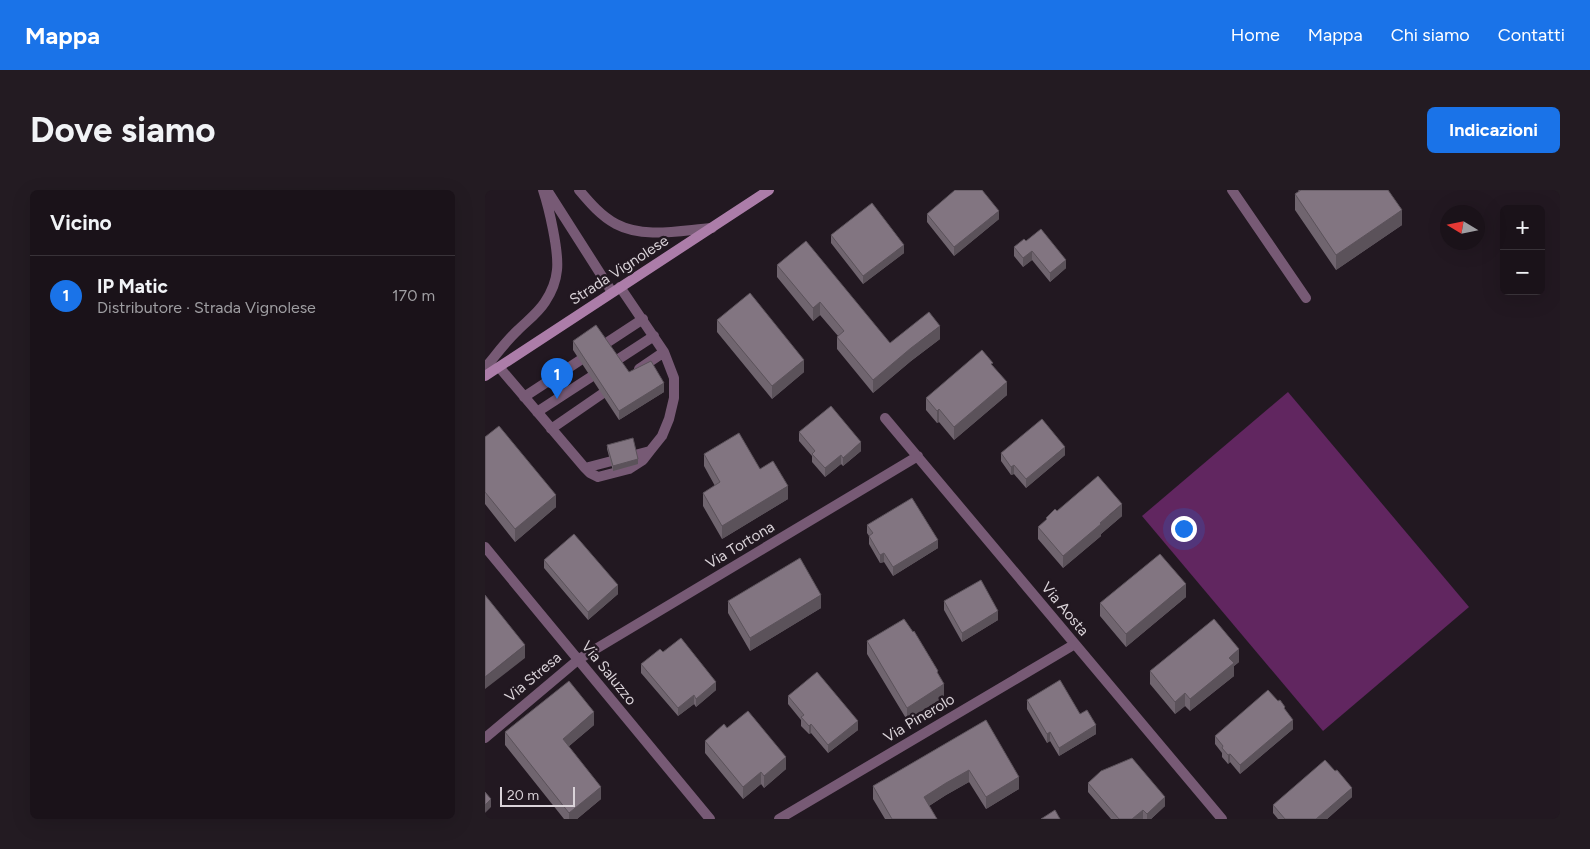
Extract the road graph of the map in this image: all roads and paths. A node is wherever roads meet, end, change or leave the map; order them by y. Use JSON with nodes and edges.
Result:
{"nodes":[{"id":1,"x":543,"y":190,"type":"edge"},
{"id":2,"x":547,"y":190,"type":"edge"},
{"id":3,"x":579,"y":190,"type":"edge"},
{"id":4,"x":769,"y":190,"type":"edge"},
{"id":5,"x":1232,"y":190,"type":"edge"},
{"id":6,"x":712,"y":228,"type":"junction"},
{"id":7,"x":616,"y":289,"type":"junction"},
{"id":8,"x":1306,"y":298,"type":"dead end"},
{"id":9,"x":643,"y":319,"type":"junction"},
{"id":10,"x":654,"y":336,"type":"junction"},
{"id":11,"x":664,"y":352,"type":"junction"},
{"id":12,"x":485,"y":368,"type":"edge"},
{"id":13,"x":499,"y":368,"type":"junction"},
{"id":14,"x":485,"y":376,"type":"edge"},
{"id":15,"x":524,"y":397,"type":"junction"},
{"id":16,"x":537,"y":412,"type":"junction"},
{"id":17,"x":885,"y":418,"type":"dead end"},
{"id":18,"x":551,"y":429,"type":"junction"},
{"id":19,"x":918,"y":456,"type":"junction"},
{"id":20,"x":485,"y":547,"type":"edge"},
{"id":21,"x":1075,"y":644,"type":"junction"},
{"id":22,"x":579,"y":659,"type":"junction"},
{"id":23,"x":485,"y":738,"type":"edge"},
{"id":24,"x":1216,"y":817,"type":"edge"},
{"id":25,"x":710,"y":819,"type":"edge"},
{"id":26,"x":779,"y":819,"type":"edge"}],
"edges":[{"from":1,"to":12,"type":"street"},
{"from":2,"to":7,"type":"street"},
{"from":3,"to":6,"type":"street"},
{"from":4,"to":6,"type":"main road","name":"Strada Vignolese"},
{"from":5,"to":8,"type":"street"},
{"from":6,"to":7,"type":"main road","name":"Strada Vignolese"},
{"from":7,"to":9,"type":"street"},
{"from":7,"to":13,"type":"main road","name":"Strada Vignolese"},
{"from":9,"to":10,"type":"street"},
{"from":9,"to":15,"type":"street"},
{"from":10,"to":11,"type":"street"},
{"from":10,"to":16,"type":"street"},
{"from":11,"to":18,"type":"street"},
{"from":11,"to":18,"type":"street"},
{"from":13,"to":14,"type":"main road","name":"Strada Vignolese"},
{"from":13,"to":15,"type":"street"},
{"from":15,"to":16,"type":"street"},
{"from":16,"to":18,"type":"street"},
{"from":17,"to":19,"type":"street","name":"Via Aosta"},
{"from":19,"to":21,"type":"street","name":"Via Aosta"},
{"from":19,"to":22,"type":"street","name":"Via Tortona"},
{"from":20,"to":22,"type":"street","name":"Via Saluzzo"},
{"from":21,"to":24,"type":"street","name":"Via Aosta"},
{"from":21,"to":26,"type":"street","name":"Via Pinerolo"},
{"from":22,"to":23,"type":"street","name":"Via Stresa"},
{"from":22,"to":25,"type":"street","name":"Via Saluzzo"}]}
